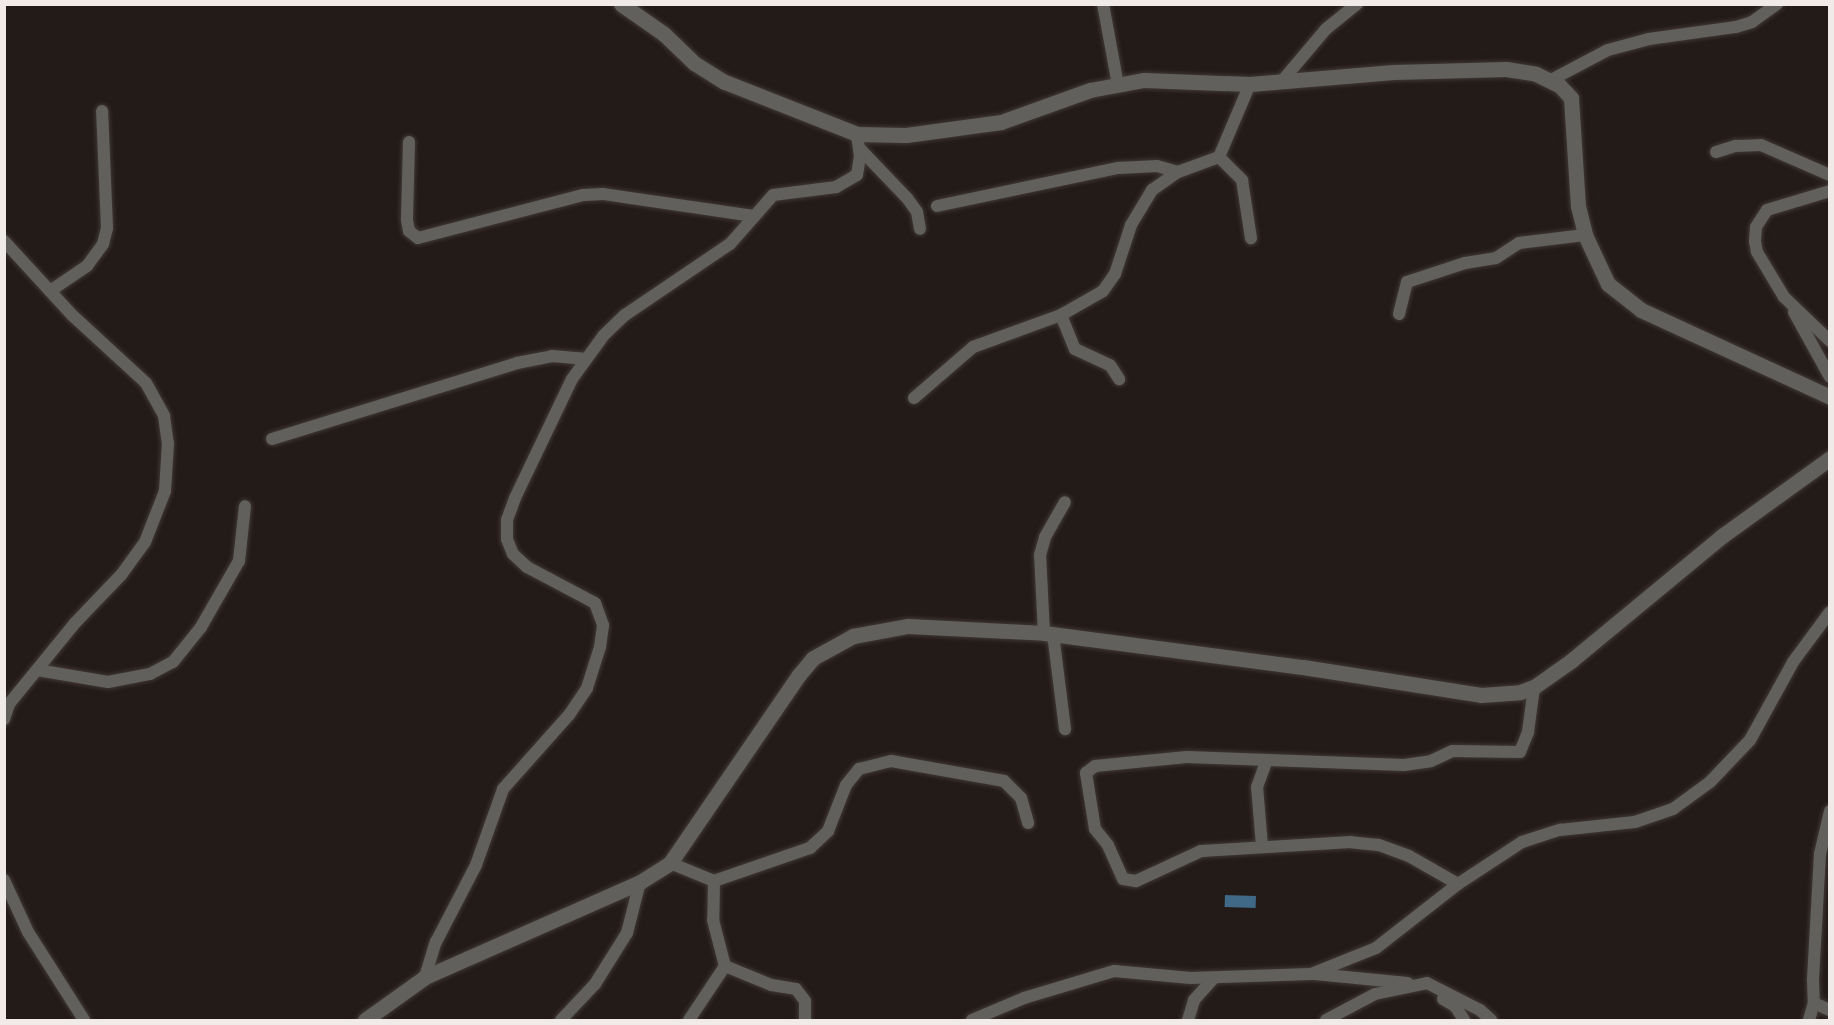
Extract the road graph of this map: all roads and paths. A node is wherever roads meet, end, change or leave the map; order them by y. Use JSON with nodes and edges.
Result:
{"nodes":[{"id":1,"x":1103,"y":4,"type":"edge"},
{"id":2,"x":1357,"y":4,"type":"edge"},
{"id":3,"x":1777,"y":4,"type":"edge"},
{"id":4,"x":630,"y":7,"type":"edge"},
{"id":5,"x":1551,"y":80,"type":"junction"},
{"id":6,"x":1282,"y":81,"type":"junction"},
{"id":7,"x":1250,"y":84,"type":"junction"},
{"id":8,"x":1118,"y":85,"type":"junction"},
{"id":9,"x":102,"y":111,"type":"dead end"},
{"id":10,"x":858,"y":141,"type":"junction"},
{"id":11,"x":410,"y":142,"type":"dead end"},
{"id":12,"x":1716,"y":153,"type":"dead end"},
{"id":13,"x":1219,"y":157,"type":"junction"},
{"id":14,"x":1178,"y":172,"type":"junction"},
{"id":15,"x":1830,"y":175,"type":"edge"},
{"id":16,"x":1830,"y":191,"type":"edge"},
{"id":17,"x":937,"y":206,"type":"dead end"},
{"id":18,"x":754,"y":216,"type":"junction"},
{"id":19,"x":920,"y":229,"type":"dead end"},
{"id":20,"x":1585,"y":235,"type":"junction"},
{"id":21,"x":1251,"y":238,"type":"dead end"},
{"id":22,"x":4,"y":241,"type":"edge"},
{"id":23,"x":50,"y":291,"type":"junction"},
{"id":24,"x":1791,"y":306,"type":"junction"},
{"id":25,"x":1399,"y":314,"type":"dead end"},
{"id":26,"x":1061,"y":315,"type":"junction"},
{"id":27,"x":1830,"y":340,"type":"edge"},
{"id":28,"x":584,"y":359,"type":"junction"},
{"id":29,"x":1830,"y":377,"type":"edge"},
{"id":30,"x":1119,"y":379,"type":"dead end"},
{"id":31,"x":1830,"y":397,"type":"edge"},
{"id":32,"x":914,"y":398,"type":"dead end"},
{"id":33,"x":272,"y":439,"type":"dead end"},
{"id":34,"x":1830,"y":458,"type":"edge"},
{"id":35,"x":1065,"y":502,"type":"dead end"},
{"id":36,"x":244,"y":506,"type":"dead end"},
{"id":37,"x":1830,"y":612,"type":"edge"},
{"id":38,"x":1048,"y":634,"type":"junction"},
{"id":39,"x":37,"y":670,"type":"junction"},
{"id":40,"x":1534,"y":687,"type":"junction"},
{"id":41,"x":7,"y":703,"type":"edge"},
{"id":42,"x":4,"y":718,"type":"edge"},
{"id":43,"x":1065,"y":729,"type":"dead end"},
{"id":44,"x":1266,"y":762,"type":"junction"},
{"id":45,"x":1830,"y":811,"type":"edge"},
{"id":46,"x":1028,"y":823,"type":"dead end"},
{"id":47,"x":1262,"y":846,"type":"junction"},
{"id":48,"x":670,"y":863,"type":"junction"},
{"id":49,"x":4,"y":880,"type":"edge"},
{"id":50,"x":714,"y":881,"type":"junction"},
{"id":51,"x":640,"y":882,"type":"junction"},
{"id":52,"x":1458,"y":884,"type":"junction"},
{"id":53,"x":725,"y":966,"type":"junction"},
{"id":54,"x":1311,"y":974,"type":"junction"},
{"id":55,"x":425,"y":977,"type":"junction"},
{"id":56,"x":1214,"y":978,"type":"junction"},
{"id":57,"x":1412,"y":984,"type":"junction"},
{"id":58,"x":1814,"y":1003,"type":"junction"},
{"id":59,"x":1830,"y":1010,"type":"edge"},
{"id":60,"x":84,"y":1020,"type":"edge"},
{"id":61,"x":365,"y":1020,"type":"edge"},
{"id":62,"x":561,"y":1020,"type":"edge"},
{"id":63,"x":688,"y":1020,"type":"edge"},
{"id":64,"x":805,"y":1020,"type":"edge"},
{"id":65,"x":972,"y":1020,"type":"edge"},
{"id":66,"x":1188,"y":1020,"type":"edge"},
{"id":67,"x":1326,"y":1020,"type":"edge"},
{"id":68,"x":1464,"y":1020,"type":"edge"},
{"id":69,"x":1491,"y":1020,"type":"edge"},
{"id":70,"x":1809,"y":1020,"type":"edge"}],
"edges":[{"from":1,"to":8,"type":"street"},
{"from":2,"to":6,"type":"street"},
{"from":3,"to":5,"type":"street"},
{"from":4,"to":10,"type":"street"},
{"from":5,"to":6,"type":"street"},
{"from":5,"to":20,"type":"street"},
{"from":6,"to":7,"type":"street"},
{"from":7,"to":8,"type":"street"},
{"from":7,"to":13,"type":"street"},
{"from":8,"to":10,"type":"street"},
{"from":9,"to":23,"type":"street"},
{"from":10,"to":18,"type":"street"},
{"from":10,"to":19,"type":"street"},
{"from":11,"to":18,"type":"street"},
{"from":12,"to":15,"type":"street"},
{"from":13,"to":14,"type":"street"},
{"from":13,"to":21,"type":"street"},
{"from":14,"to":17,"type":"street"},
{"from":14,"to":26,"type":"street"},
{"from":16,"to":24,"type":"street"},
{"from":18,"to":28,"type":"street"},
{"from":20,"to":25,"type":"street"},
{"from":20,"to":31,"type":"street"},
{"from":22,"to":23,"type":"street"},
{"from":23,"to":39,"type":"street"},
{"from":24,"to":27,"type":"street"},
{"from":24,"to":29,"type":"street"},
{"from":26,"to":30,"type":"street"},
{"from":26,"to":32,"type":"street"},
{"from":28,"to":33,"type":"street"},
{"from":28,"to":55,"type":"street"},
{"from":34,"to":40,"type":"street"},
{"from":35,"to":38,"type":"street"},
{"from":36,"to":39,"type":"street"},
{"from":37,"to":52,"type":"street"},
{"from":38,"to":40,"type":"street"},
{"from":38,"to":43,"type":"street"},
{"from":38,"to":48,"type":"street"},
{"from":39,"to":41,"type":"street"},
{"from":40,"to":44,"type":"street"},
{"from":41,"to":42,"type":"street"},
{"from":44,"to":47,"type":"street"},
{"from":44,"to":47,"type":"street"},
{"from":45,"to":58,"type":"street"},
{"from":46,"to":50,"type":"street"},
{"from":47,"to":52,"type":"street"},
{"from":48,"to":50,"type":"street"},
{"from":48,"to":51,"type":"street"},
{"from":49,"to":60,"type":"street"},
{"from":50,"to":53,"type":"street"},
{"from":51,"to":55,"type":"street"},
{"from":51,"to":62,"type":"street"},
{"from":52,"to":54,"type":"street"},
{"from":53,"to":63,"type":"street"},
{"from":53,"to":64,"type":"street"},
{"from":54,"to":56,"type":"street"},
{"from":54,"to":57,"type":"street"},
{"from":55,"to":61,"type":"street"},
{"from":56,"to":65,"type":"street"},
{"from":56,"to":66,"type":"street"},
{"from":57,"to":67,"type":"street"},
{"from":57,"to":68,"type":"street"},
{"from":57,"to":69,"type":"street"},
{"from":58,"to":59,"type":"street"},
{"from":58,"to":70,"type":"street"}]}
